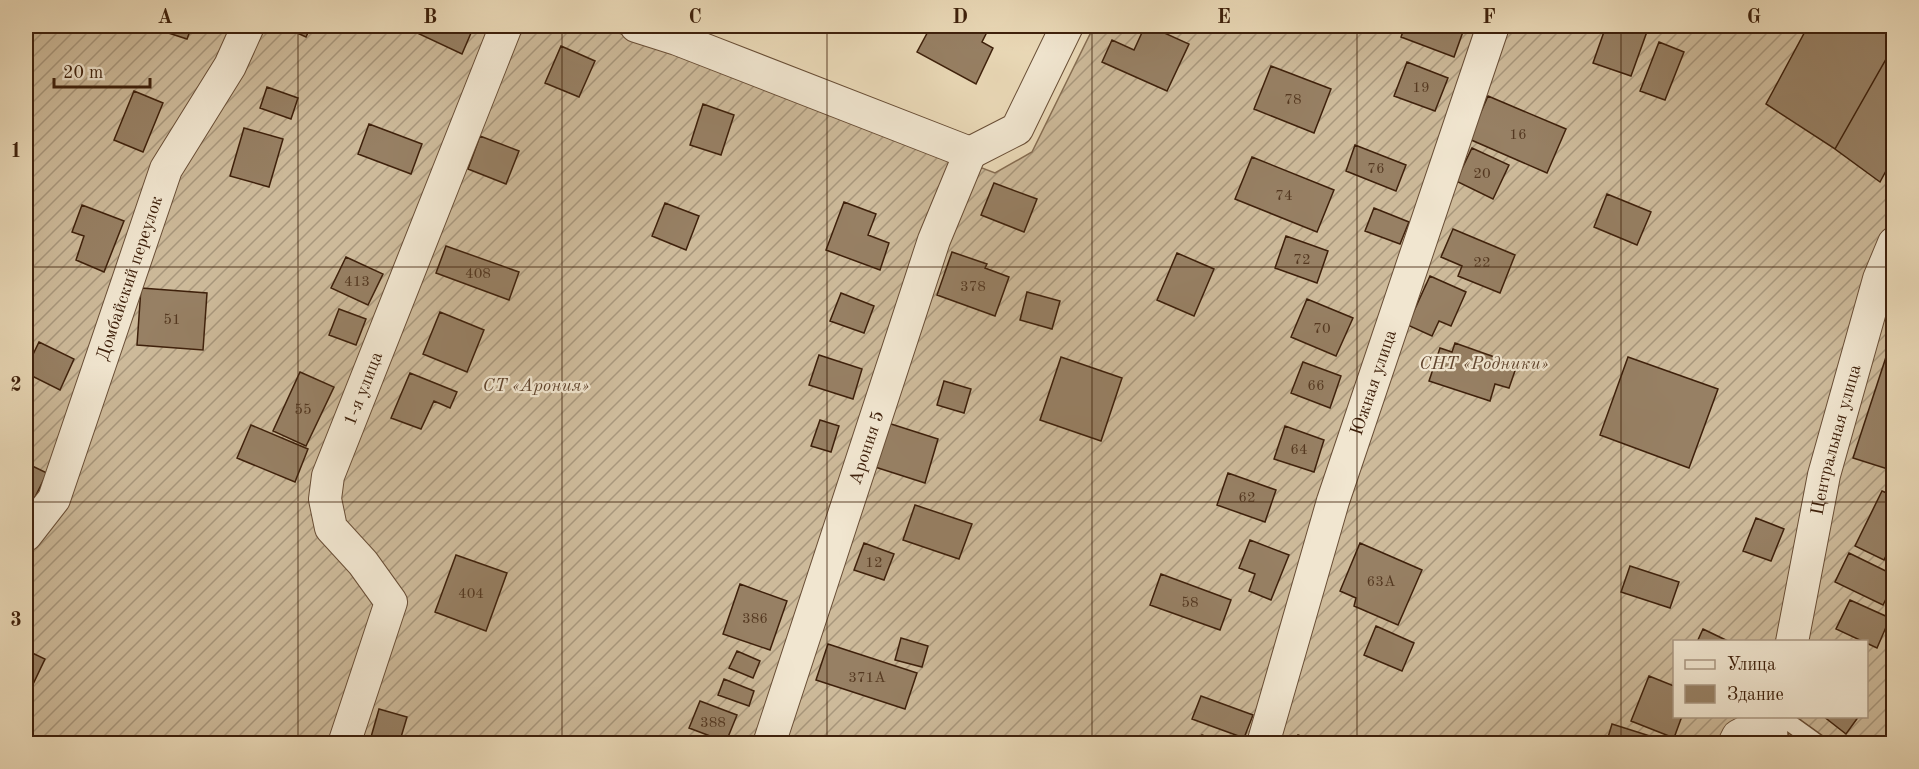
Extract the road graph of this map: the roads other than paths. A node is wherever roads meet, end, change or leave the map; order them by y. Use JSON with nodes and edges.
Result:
{"nodes":[{"id":1,"x":248,"y":26,"type":"edge"},
{"id":2,"x":506,"y":26,"type":"edge"},
{"id":3,"x":636,"y":26,"type":"edge"},
{"id":4,"x":1067,"y":26,"type":"edge"},
{"id":5,"x":1493,"y":26,"type":"edge"},
{"id":6,"x":680,"y":32,"type":"edge"},
{"id":7,"x":970,"y":153,"type":"junction"},
{"id":8,"x":1893,"y":243,"type":"edge"},
{"id":9,"x":26,"y":535,"type":"edge"},
{"id":10,"x":1792,"y":640,"type":"edge"},
{"id":11,"x":1776,"y":718,"type":"edge"},
{"id":12,"x":1778,"y":718,"type":"edge"},
{"id":13,"x":1780,"y":718,"type":"edge"},
{"id":14,"x":344,"y":744,"type":"edge"},
{"id":15,"x":769,"y":744,"type":"edge"},
{"id":16,"x":1263,"y":744,"type":"edge"},
{"id":17,"x":1734,"y":744,"type":"edge"},
{"id":18,"x":1780,"y":744,"type":"edge"},
{"id":19,"x":1819,"y":744,"type":"edge"}],
"edges":[{"from":1,"to":9,"type":"street","name":"Домбайский переулок"},
{"from":2,"to":14,"type":"street","name":"1-я улица"},
{"from":3,"to":6,"type":"street"},
{"from":4,"to":7,"type":"street"},
{"from":5,"to":16,"type":"street","name":"Южная улица"},
{"from":6,"to":7,"type":"street"},
{"from":7,"to":15,"type":"street","name":"Арония 5"},
{"from":8,"to":10,"type":"street","name":"Центральная улица"},
{"from":11,"to":17,"type":"street"},
{"from":12,"to":18,"type":"lane"},
{"from":13,"to":19,"type":"lane"}]}
